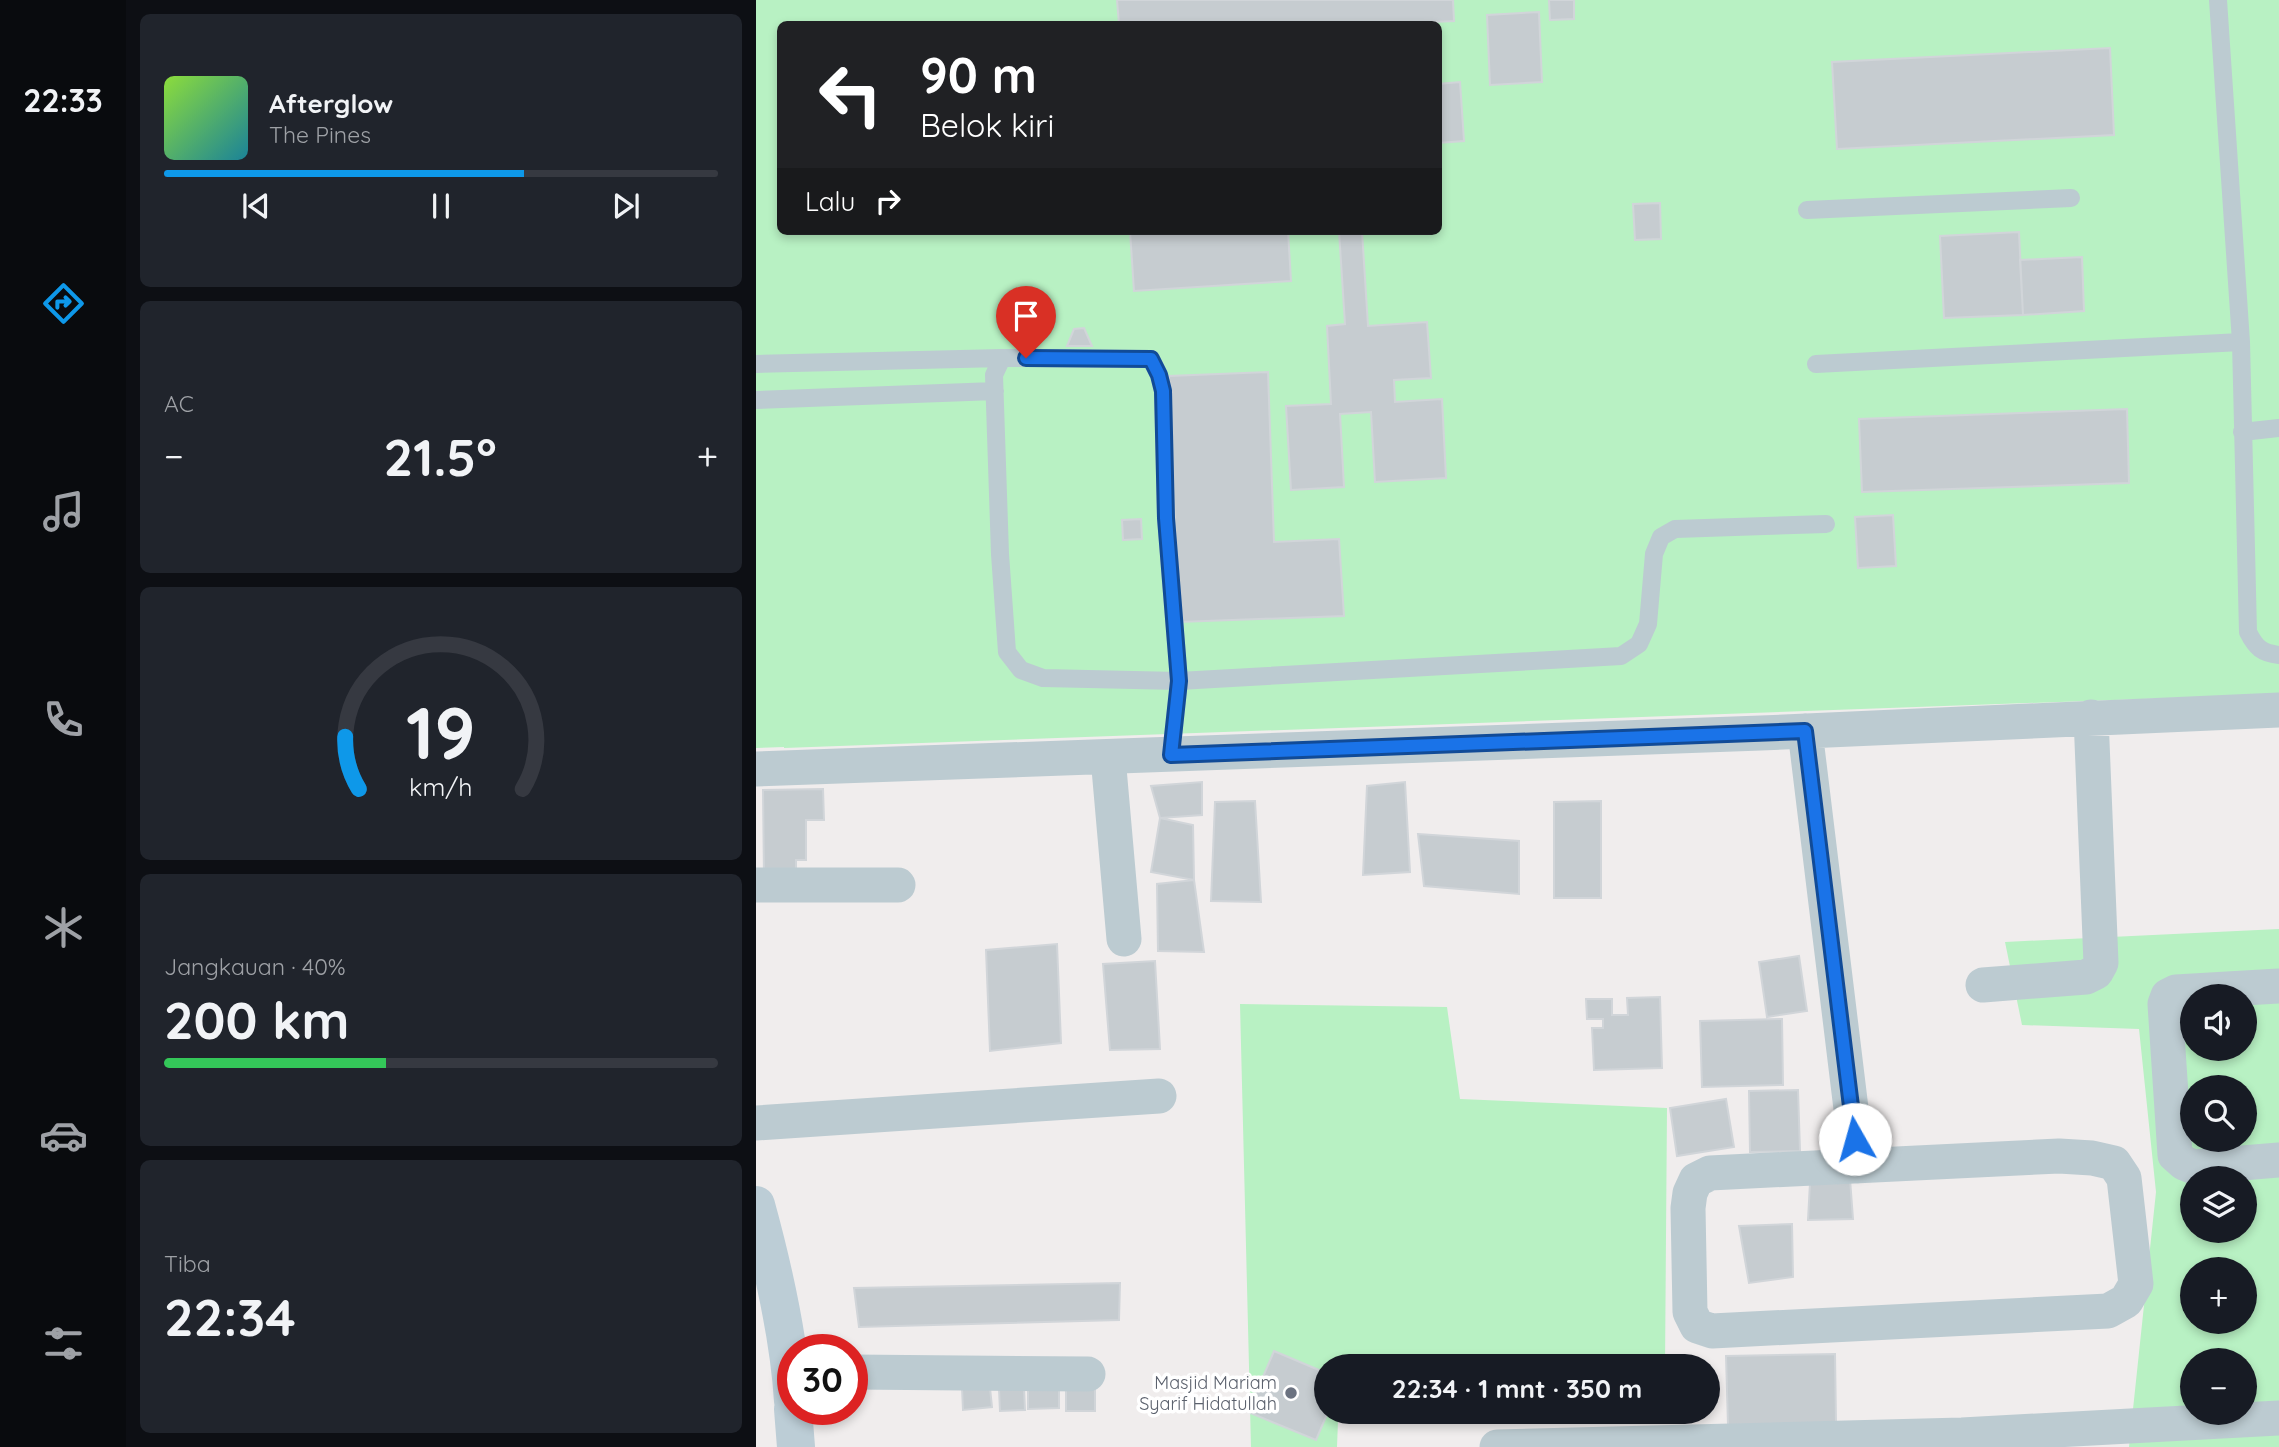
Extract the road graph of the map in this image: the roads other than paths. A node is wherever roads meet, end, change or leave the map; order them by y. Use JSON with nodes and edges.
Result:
{"nodes":[{"id":1,"x":2218,"y":0,"type":"edge"},
{"id":2,"x":2071,"y":198,"type":"dead end"},
{"id":3,"x":1807,"y":210,"type":"dead end"},
{"id":4,"x":2241,"y":342,"type":"junction"},
{"id":5,"x":1002,"y":358,"type":"junction"},
{"id":6,"x":756,"y":363,"type":"edge"},
{"id":7,"x":1816,"y":364,"type":"dead end"},
{"id":8,"x":995,"y":391,"type":"junction"},
{"id":9,"x":756,"y":400,"type":"edge"},
{"id":10,"x":2279,"y":428,"type":"edge"},
{"id":11,"x":2242,"y":432,"type":"junction"},
{"id":12,"x":1826,"y":524,"type":"dead end"},
{"id":13,"x":2279,"y":655,"type":"edge"},
{"id":14,"x":1179,"y":681,"type":"junction"},
{"id":15,"x":2279,"y":710,"type":"edge"},
{"id":16,"x":2091,"y":717,"type":"junction"},
{"id":17,"x":1805,"y":731,"type":"junction"},
{"id":18,"x":1171,"y":755,"type":"junction"},
{"id":19,"x":1108,"y":757,"type":"junction"},
{"id":20,"x":756,"y":769,"type":"edge"},
{"id":21,"x":756,"y":885,"type":"edge"},
{"id":22,"x":898,"y":886,"type":"dead end"},
{"id":23,"x":1124,"y":939,"type":"dead end"},
{"id":24,"x":1983,"y":985,"type":"dead end"},
{"id":25,"x":2279,"y":986,"type":"edge"},
{"id":26,"x":1159,"y":1096,"type":"dead end"},
{"id":27,"x":756,"y":1123,"type":"edge"},
{"id":28,"x":2279,"y":1160,"type":"edge"},
{"id":29,"x":1858,"y":1166,"type":"junction"},
{"id":30,"x":759,"y":1228,"type":"edge"},
{"id":31,"x":781,"y":1334,"type":"edge"},
{"id":32,"x":868,"y":1372,"type":"edge"},
{"id":33,"x":1088,"y":1374,"type":"dead end"},
{"id":34,"x":2279,"y":1418,"type":"edge"},
{"id":35,"x":795,"y":1425,"type":"edge"},
{"id":36,"x":1962,"y":1441,"type":"edge"},
{"id":37,"x":1782,"y":1443,"type":"edge"},
{"id":38,"x":1539,"y":1446,"type":"edge"},
{"id":39,"x":796,"y":1447,"type":"edge"},
{"id":40,"x":1497,"y":1447,"type":"edge"}],
"edges":[{"from":1,"to":4,"type":"lane"},
{"from":2,"to":3,"type":"lane"},
{"from":4,"to":7,"type":"lane"},
{"from":4,"to":11,"type":"lane"},
{"from":5,"to":6,"type":"lane"},
{"from":5,"to":8,"type":"lane"},
{"from":5,"to":14,"type":"lane"},
{"from":8,"to":9,"type":"lane"},
{"from":8,"to":14,"type":"lane"},
{"from":10,"to":11,"type":"lane"},
{"from":11,"to":13,"type":"lane"},
{"from":12,"to":14,"type":"lane"},
{"from":14,"to":18,"type":"lane"},
{"from":15,"to":16,"type":"street"},
{"from":16,"to":17,"type":"street"},
{"from":16,"to":24,"type":"street"},
{"from":17,"to":18,"type":"street"},
{"from":17,"to":29,"type":"street"},
{"from":18,"to":19,"type":"street"},
{"from":19,"to":20,"type":"street"},
{"from":19,"to":23,"type":"street"},
{"from":21,"to":22,"type":"street"},
{"from":25,"to":28,"type":"street"},
{"from":26,"to":27,"type":"street"},
{"from":29,"to":29,"type":"street"},
{"from":30,"to":31,"type":"main road"},
{"from":32,"to":33,"type":"street"},
{"from":34,"to":36,"type":"street"},
{"from":35,"to":39,"type":"main road"},
{"from":36,"to":37,"type":"street"},
{"from":37,"to":38,"type":"street"},
{"from":38,"to":40,"type":"street"}]}
